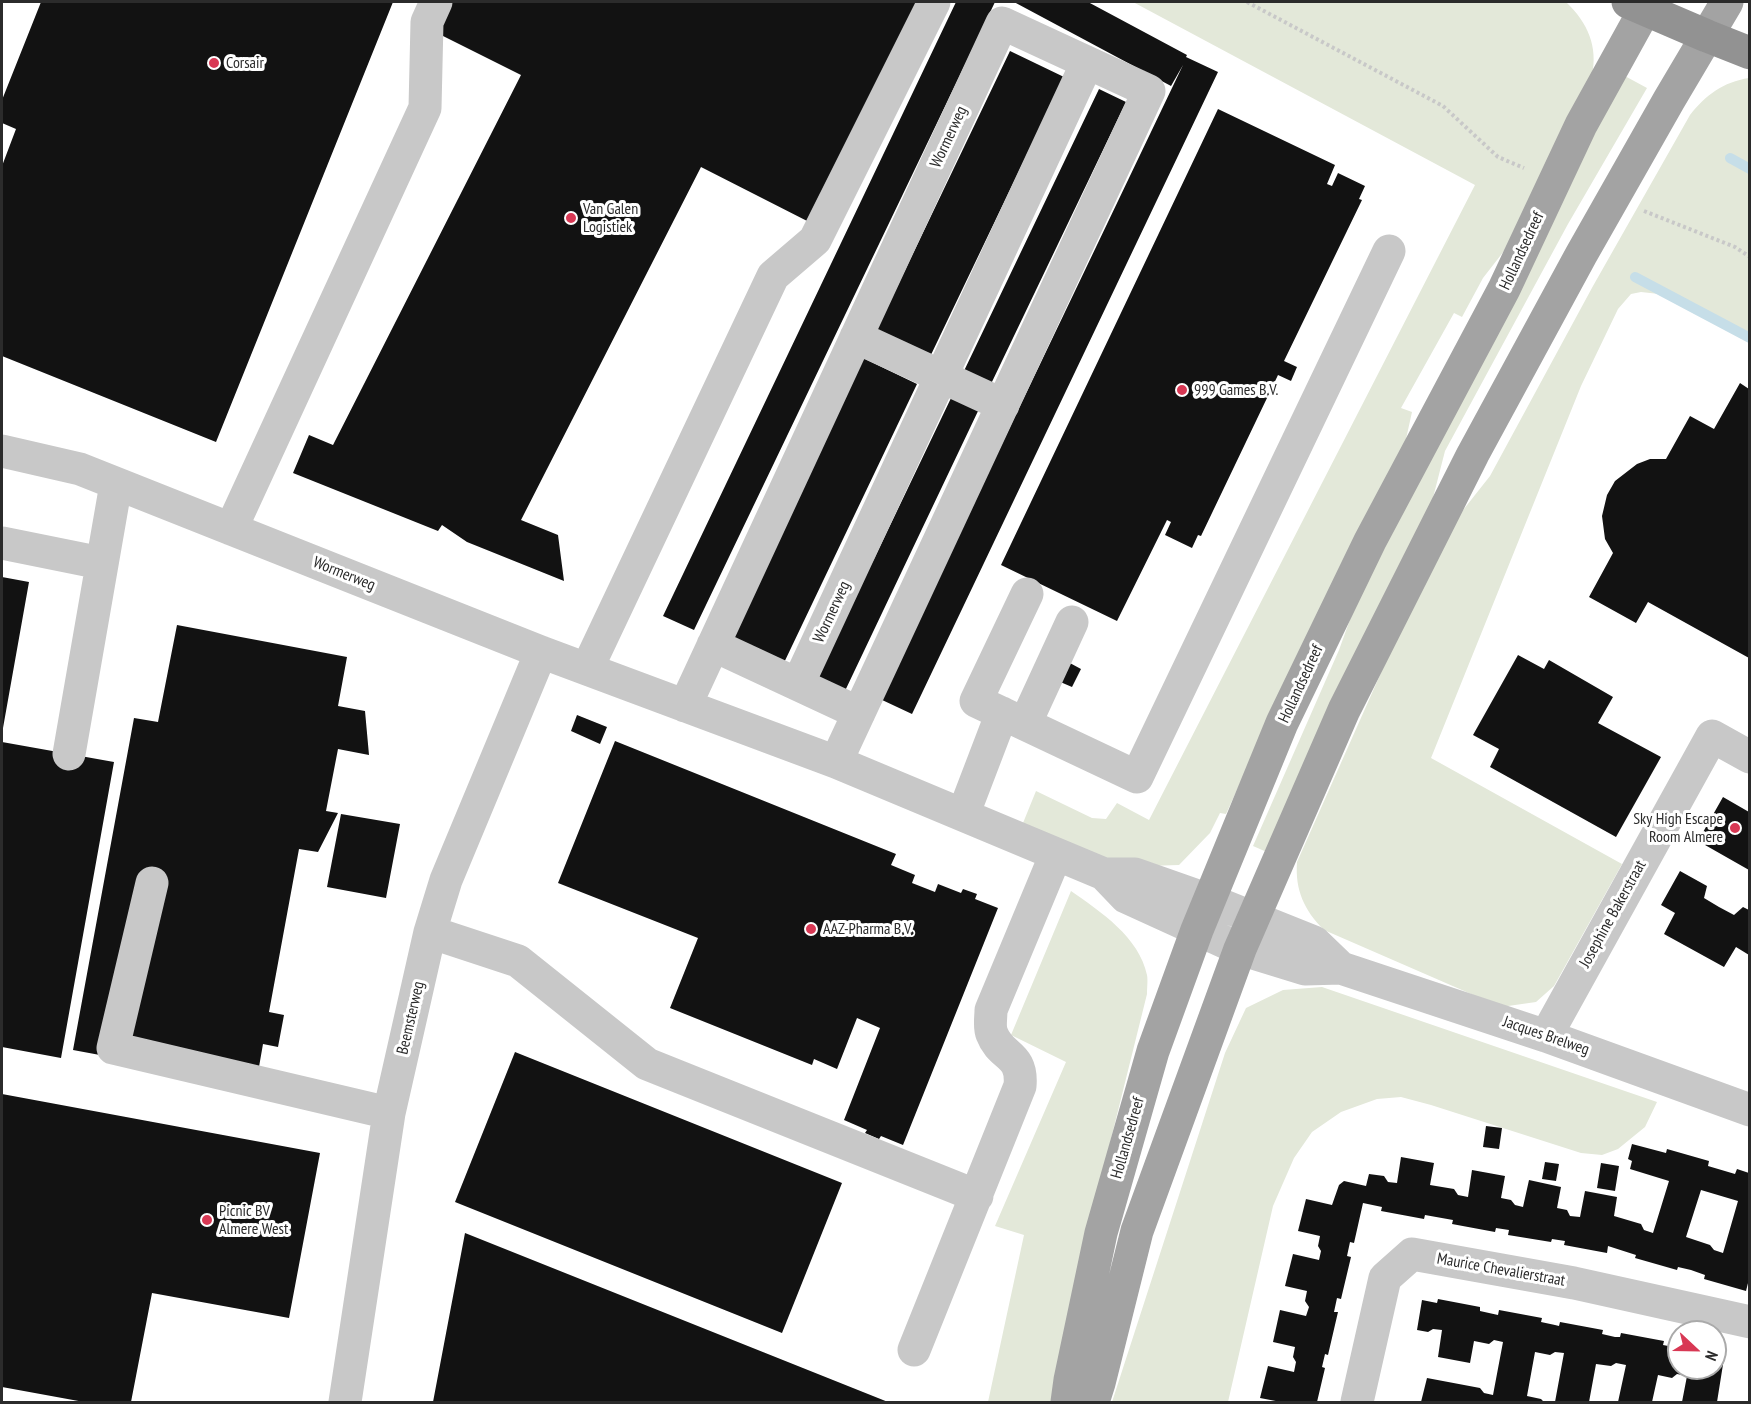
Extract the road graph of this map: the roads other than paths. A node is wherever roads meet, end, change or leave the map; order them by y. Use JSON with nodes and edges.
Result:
{"nodes":[{"id":1,"x":436,"y":2,"type":"edge"},
{"id":2,"x":934,"y":2,"type":"edge"},
{"id":3,"x":1727,"y":2,"type":"edge"},
{"id":4,"x":1641,"y":4,"type":"edge"},
{"id":5,"x":1707,"y":36,"type":"junction"},
{"id":6,"x":1749,"y":53,"type":"edge"},
{"id":7,"x":1088,"y":63,"type":"junction"},
{"id":8,"x":1389,"y":250,"type":"dead end"},
{"id":9,"x":856,"y":337,"type":"junction"},
{"id":10,"x":942,"y":376,"type":"junction"},
{"id":11,"x":1003,"y":405,"type":"junction"},
{"id":12,"x":2,"y":451,"type":"edge"},
{"id":13,"x":116,"y":484,"type":"junction"},
{"id":14,"x":231,"y":529,"type":"junction"},
{"id":15,"x":2,"y":543,"type":"edge"},
{"id":16,"x":101,"y":563,"type":"junction"},
{"id":17,"x":1028,"y":594,"type":"dead end"},
{"id":18,"x":1072,"y":622,"type":"dead end"},
{"id":19,"x":713,"y":645,"type":"junction"},
{"id":20,"x":541,"y":652,"type":"junction"},
{"id":21,"x":587,"y":669,"type":"junction"},
{"id":22,"x":798,"y":684,"type":"junction"},
{"id":23,"x":685,"y":706,"type":"junction"},
{"id":24,"x":859,"y":713,"type":"junction"},
{"id":25,"x":1013,"y":718,"type":"junction"},
{"id":26,"x":69,"y":754,"type":"dead end"},
{"id":27,"x":1749,"y":757,"type":"edge"},
{"id":28,"x":836,"y":762,"type":"junction"},
{"id":29,"x":963,"y":815,"type":"junction"},
{"id":30,"x":1056,"y":854,"type":"junction"},
{"id":31,"x":1104,"y":873,"type":"junction"},
{"id":32,"x":152,"y":883,"type":"dead end"},
{"id":33,"x":1209,"y":900,"type":"junction"},
{"id":34,"x":1252,"y":918,"type":"junction"},
{"id":35,"x":1197,"y":930,"type":"junction"},
{"id":36,"x":430,"y":932,"type":"junction"},
{"id":37,"x":1240,"y":949,"type":"junction"},
{"id":38,"x":1341,"y":968,"type":"junction"},
{"id":39,"x":1546,"y":1036,"type":"junction"},
{"id":40,"x":1749,"y":1110,"type":"edge"},
{"id":41,"x":389,"y":1113,"type":"junction"},
{"id":42,"x":977,"y":1196,"type":"junction"},
{"id":43,"x":1749,"y":1322,"type":"edge"},
{"id":44,"x":914,"y":1350,"type":"dead end"},
{"id":45,"x":345,"y":1402,"type":"edge"},
{"id":46,"x":1067,"y":1402,"type":"edge"},
{"id":47,"x":1093,"y":1402,"type":"edge"},
{"id":48,"x":1357,"y":1402,"type":"edge"}],
"edges":[{"from":1,"to":14,"type":"street"},
{"from":2,"to":21,"type":"street"},
{"from":3,"to":5,"type":"main road"},
{"from":4,"to":5,"type":"highway"},
{"from":4,"to":33,"type":"main road","name":"Hollandsedreef"},
{"from":5,"to":6,"type":"highway"},
{"from":5,"to":34,"type":"main road"},
{"from":7,"to":9,"type":"street","name":"Wormerweg"},
{"from":7,"to":10,"type":"street","name":"Wormerweg"},
{"from":7,"to":11,"type":"street","name":"Wormerweg"},
{"from":8,"to":25,"type":"street"},
{"from":9,"to":10,"type":"street"},
{"from":9,"to":19,"type":"street","name":"Wormerweg"},
{"from":10,"to":11,"type":"street"},
{"from":10,"to":22,"type":"street","name":"Wormerweg"},
{"from":11,"to":24,"type":"street","name":"Wormerweg"},
{"from":12,"to":13,"type":"street","name":"Wormerweg"},
{"from":13,"to":14,"type":"street","name":"Wormerweg"},
{"from":13,"to":16,"type":"street"},
{"from":14,"to":20,"type":"street","name":"Wormerweg"},
{"from":15,"to":16,"type":"street"},
{"from":16,"to":26,"type":"street"},
{"from":17,"to":25,"type":"street"},
{"from":18,"to":25,"type":"street"},
{"from":19,"to":22,"type":"street"},
{"from":19,"to":23,"type":"street","name":"Wormerweg"},
{"from":20,"to":21,"type":"street","name":"Wormerweg"},
{"from":20,"to":36,"type":"street","name":"Beemsterweg"},
{"from":21,"to":23,"type":"street","name":"Wormerweg"},
{"from":22,"to":24,"type":"street"},
{"from":23,"to":28,"type":"street","name":"Wormerweg"},
{"from":24,"to":28,"type":"street","name":"Wormerweg"},
{"from":25,"to":29,"type":"street"},
{"from":27,"to":39,"type":"street","name":"Josephine Bakerstraat"},
{"from":28,"to":29,"type":"street","name":"Wormerweg"},
{"from":29,"to":30,"type":"street","name":"Wormerweg"},
{"from":30,"to":31,"type":"street","name":"Wormerweg"},
{"from":30,"to":42,"type":"street"},
{"from":31,"to":33,"type":"street","name":"Wormerweg"},
{"from":31,"to":35,"type":"street","name":"Wormerweg"},
{"from":32,"to":41,"type":"street"},
{"from":33,"to":34,"type":"street","name":"Wormerweg"},
{"from":33,"to":35,"type":"main road","name":"Hollandsedreef"},
{"from":34,"to":37,"type":"main road"},
{"from":34,"to":38,"type":"street","name":"Jacques Brelweg"},
{"from":35,"to":37,"type":"street","name":"Wormerweg"},
{"from":35,"to":46,"type":"main road","name":"Hollandsedreef"},
{"from":36,"to":41,"type":"street","name":"Beemsterweg"},
{"from":36,"to":42,"type":"street"},
{"from":37,"to":38,"type":"street","name":"Jacques Brelweg"},
{"from":37,"to":47,"type":"main road"},
{"from":38,"to":39,"type":"street","name":"Jacques Brelweg"},
{"from":39,"to":40,"type":"street","name":"Jacques Brelweg"},
{"from":41,"to":45,"type":"street","name":"Beemsterweg"},
{"from":42,"to":44,"type":"street"},
{"from":43,"to":48,"type":"street","name":"Maurice Chevalierstraat"}]}
